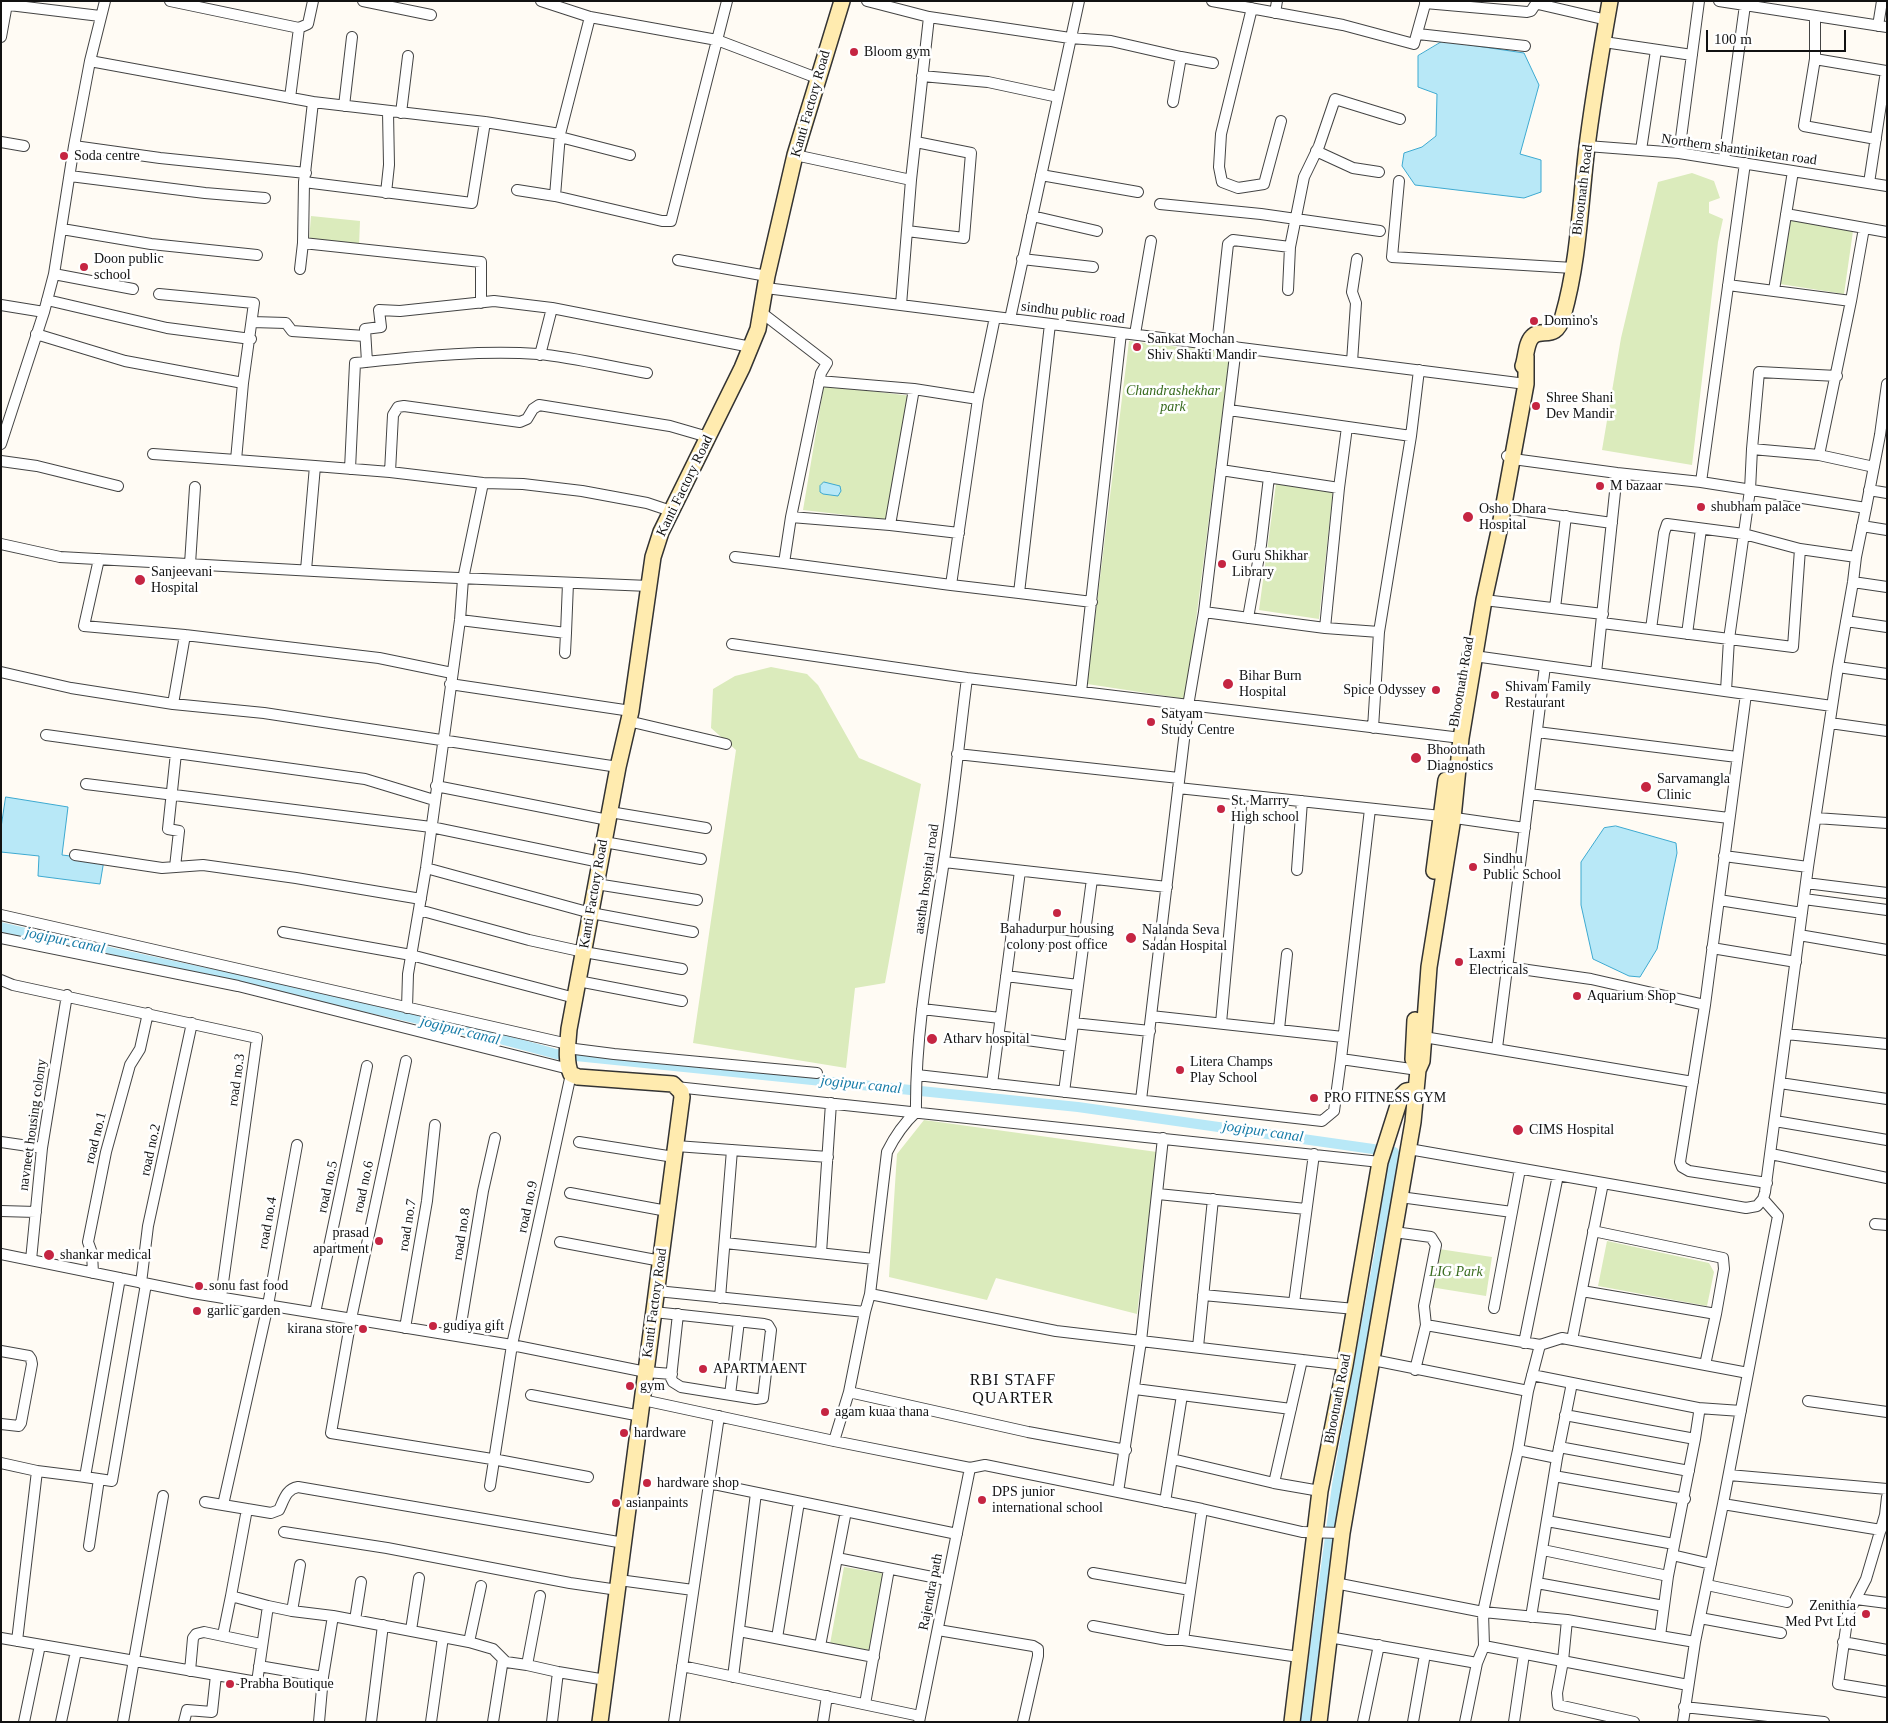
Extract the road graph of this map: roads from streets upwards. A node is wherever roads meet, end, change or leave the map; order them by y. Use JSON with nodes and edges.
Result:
{"nodes":[{"id":1,"x":105,"y":1,"type":"edge"},
{"id":2,"x":170,"y":1,"type":"edge"},
{"id":3,"x":313,"y":1,"type":"edge"},
{"id":4,"x":362,"y":1,"type":"edge"},
{"id":5,"x":541,"y":1,"type":"edge"},
{"id":6,"x":728,"y":1,"type":"edge"},
{"id":7,"x":867,"y":1,"type":"edge"},
{"id":8,"x":1078,"y":1,"type":"edge"},
{"id":9,"x":1212,"y":1,"type":"edge"},
{"id":10,"x":1277,"y":1,"type":"edge"},
{"id":11,"x":1610,"y":1,"type":"edge"},
{"id":12,"x":1699,"y":1,"type":"edge"},
{"id":13,"x":1719,"y":1,"type":"edge"},
{"id":14,"x":1882,"y":1,"type":"edge"},
{"id":15,"x":839,"y":2,"type":"edge"},
{"id":16,"x":1425,"y":2,"type":"edge"},
{"id":17,"x":4,"y":4,"type":"edge"},
{"id":18,"x":1757,"y":4,"type":"edge"},
{"id":19,"x":1745,"y":5,"type":"junction"},
{"id":20,"x":1252,"y":8,"type":"junction"},
{"id":21,"x":1275,"y":13,"type":"junction"},
{"id":22,"x":431,"y":15,"type":"dead end"},
{"id":23,"x":100,"y":16,"type":"junction"},
{"id":24,"x":1815,"y":16,"type":"junction"},
{"id":25,"x":590,"y":17,"type":"junction"},
{"id":26,"x":929,"y":17,"type":"junction"},
{"id":27,"x":1607,"y":20,"type":"junction"},
{"id":28,"x":1883,"y":26,"type":"edge"},
{"id":29,"x":299,"y":28,"type":"junction"},
{"id":30,"x":1418,"y":34,"type":"junction"},
{"id":31,"x":352,"y":37,"type":"dead end"},
{"id":32,"x":1,"y":38,"type":"edge"},
{"id":33,"x":1070,"y":38,"type":"junction"},
{"id":34,"x":716,"y":40,"type":"junction"},
{"id":35,"x":1604,"y":42,"type":"junction"},
{"id":36,"x":1525,"y":46,"type":"dead end"},
{"id":37,"x":1656,"y":50,"type":"junction"},
{"id":38,"x":1692,"y":55,"type":"junction"},
{"id":39,"x":408,"y":56,"type":"dead end"},
{"id":40,"x":1181,"y":57,"type":"junction"},
{"id":41,"x":1815,"y":59,"type":"junction"},
{"id":42,"x":90,"y":61,"type":"junction"},
{"id":43,"x":1213,"y":63,"type":"dead end"},
{"id":44,"x":922,"y":76,"type":"junction"},
{"id":45,"x":817,"y":78,"type":"junction"},
{"id":46,"x":1058,"y":97,"type":"junction"},
{"id":47,"x":290,"y":98,"type":"junction"},
{"id":48,"x":313,"y":102,"type":"junction"},
{"id":49,"x":1172,"y":102,"type":"dead end"},
{"id":50,"x":344,"y":106,"type":"junction"},
{"id":51,"x":388,"y":112,"type":"junction"},
{"id":52,"x":401,"y":113,"type":"junction"},
{"id":53,"x":1400,"y":119,"type":"dead end"},
{"id":54,"x":1281,"y":121,"type":"dead end"},
{"id":55,"x":485,"y":122,"type":"junction"},
{"id":56,"x":560,"y":135,"type":"junction"},
{"id":57,"x":1876,"y":138,"type":"junction"},
{"id":58,"x":1,"y":142,"type":"edge"},
{"id":59,"x":916,"y":142,"type":"junction"},
{"id":60,"x":24,"y":146,"type":"dead end"},
{"id":61,"x":74,"y":146,"type":"junction"},
{"id":62,"x":1587,"y":146,"type":"junction"},
{"id":63,"x":1640,"y":150,"type":"junction"},
{"id":64,"x":1316,"y":152,"type":"junction"},
{"id":65,"x":630,"y":154,"type":"dead end"},
{"id":66,"x":1679,"y":154,"type":"junction"},
{"id":67,"x":795,"y":155,"type":"junction"},
{"id":68,"x":1724,"y":160,"type":"junction"},
{"id":69,"x":1745,"y":163,"type":"junction"},
{"id":70,"x":1793,"y":171,"type":"junction"},
{"id":71,"x":1379,"y":172,"type":"dead end"},
{"id":72,"x":1041,"y":175,"type":"junction"},
{"id":73,"x":70,"y":176,"type":"junction"},
{"id":74,"x":305,"y":177,"type":"junction"},
{"id":75,"x":911,"y":180,"type":"junction"},
{"id":76,"x":1399,"y":180,"type":"dead end"},
{"id":77,"x":1869,"y":183,"type":"junction"},
{"id":78,"x":1887,"y":186,"type":"edge"},
{"id":79,"x":517,"y":190,"type":"dead end"},
{"id":80,"x":1138,"y":192,"type":"dead end"},
{"id":81,"x":386,"y":193,"type":"junction"},
{"id":82,"x":555,"y":196,"type":"junction"},
{"id":83,"x":265,"y":198,"type":"dead end"},
{"id":84,"x":1160,"y":204,"type":"dead end"},
{"id":85,"x":1786,"y":214,"type":"junction"},
{"id":86,"x":1032,"y":216,"type":"junction"},
{"id":87,"x":1296,"y":219,"type":"junction"},
{"id":88,"x":1864,"y":228,"type":"junction"},
{"id":89,"x":62,"y":229,"type":"junction"},
{"id":90,"x":1380,"y":230,"type":"dead end"},
{"id":91,"x":907,"y":231,"type":"junction"},
{"id":92,"x":1097,"y":231,"type":"dead end"},
{"id":93,"x":1887,"y":232,"type":"edge"},
{"id":94,"x":1151,"y":241,"type":"dead end"},
{"id":95,"x":303,"y":243,"type":"junction"},
{"id":96,"x":1290,"y":248,"type":"junction"},
{"id":97,"x":257,"y":255,"type":"dead end"},
{"id":98,"x":1022,"y":259,"type":"junction"},
{"id":99,"x":678,"y":260,"type":"dead end"},
{"id":100,"x":1357,"y":260,"type":"dead end"},
{"id":101,"x":1094,"y":267,"type":"dead end"},
{"id":102,"x":1574,"y":268,"type":"junction"},
{"id":103,"x":300,"y":269,"type":"dead end"},
{"id":104,"x":54,"y":274,"type":"junction"},
{"id":105,"x":766,"y":282,"type":"junction"},
{"id":106,"x":1728,"y":284,"type":"junction"},
{"id":107,"x":132,"y":289,"type":"dead end"},
{"id":108,"x":1288,"y":290,"type":"dead end"},
{"id":109,"x":1774,"y":290,"type":"junction"},
{"id":110,"x":159,"y":294,"type":"dead end"},
{"id":111,"x":47,"y":300,"type":"junction"},
{"id":112,"x":1851,"y":301,"type":"junction"},
{"id":113,"x":481,"y":303,"type":"junction"},
{"id":114,"x":1,"y":305,"type":"edge"},
{"id":115,"x":901,"y":305,"type":"junction"},
{"id":116,"x":552,"y":308,"type":"junction"},
{"id":117,"x":44,"y":312,"type":"junction"},
{"id":118,"x":762,"y":313,"type":"junction"},
{"id":119,"x":994,"y":317,"type":"junction"},
{"id":120,"x":1010,"y":319,"type":"junction"},
{"id":121,"x":252,"y":322,"type":"junction"},
{"id":122,"x":1050,"y":324,"type":"junction"},
{"id":123,"x":1121,"y":333,"type":"junction"},
{"id":124,"x":36,"y":334,"type":"junction"},
{"id":125,"x":1134,"y":334,"type":"junction"},
{"id":126,"x":365,"y":336,"type":"junction"},
{"id":127,"x":251,"y":338,"type":"junction"},
{"id":128,"x":1217,"y":345,"type":"junction"},
{"id":129,"x":751,"y":347,"type":"junction"},
{"id":130,"x":1236,"y":347,"type":"junction"},
{"id":131,"x":540,"y":354,"type":"junction"},
{"id":132,"x":368,"y":362,"type":"junction"},
{"id":133,"x":1352,"y":362,"type":"junction"},
{"id":134,"x":1419,"y":370,"type":"junction"},
{"id":135,"x":647,"y":373,"type":"dead end"},
{"id":136,"x":1837,"y":376,"type":"junction"},
{"id":137,"x":819,"y":381,"type":"junction"},
{"id":138,"x":243,"y":383,"type":"junction"},
{"id":139,"x":1523,"y":383,"type":"junction"},
{"id":140,"x":1887,"y":384,"type":"edge"},
{"id":141,"x":914,"y":389,"type":"junction"},
{"id":142,"x":978,"y":399,"type":"junction"},
{"id":143,"x":1229,"y":410,"type":"junction"},
{"id":144,"x":1347,"y":427,"type":"junction"},
{"id":145,"x":1883,"y":435,"type":"edge"},
{"id":146,"x":1411,"y":436,"type":"junction"},
{"id":147,"x":708,"y":438,"type":"junction"},
{"id":148,"x":1,"y":444,"type":"edge"},
{"id":149,"x":1752,"y":449,"type":"junction"},
{"id":150,"x":153,"y":454,"type":"dead end"},
{"id":151,"x":1820,"y":455,"type":"junction"},
{"id":152,"x":1509,"y":458,"type":"junction"},
{"id":153,"x":236,"y":460,"type":"junction"},
{"id":154,"x":1,"y":461,"type":"edge"},
{"id":155,"x":315,"y":466,"type":"junction"},
{"id":156,"x":1874,"y":467,"type":"junction"},
{"id":157,"x":350,"y":469,"type":"junction"},
{"id":158,"x":1221,"y":470,"type":"junction"},
{"id":159,"x":390,"y":472,"type":"junction"},
{"id":160,"x":1617,"y":474,"type":"junction"},
{"id":161,"x":1269,"y":477,"type":"junction"},
{"id":162,"x":1700,"y":482,"type":"junction"},
{"id":163,"x":483,"y":483,"type":"junction"},
{"id":164,"x":118,"y":486,"type":"dead end"},
{"id":165,"x":195,"y":487,"type":"dead end"},
{"id":166,"x":1339,"y":488,"type":"junction"},
{"id":167,"x":1750,"y":490,"type":"junction"},
{"id":168,"x":1869,"y":490,"type":"junction"},
{"id":169,"x":1887,"y":493,"type":"edge"},
{"id":170,"x":1504,"y":508,"type":"junction"},
{"id":171,"x":1866,"y":508,"type":"junction"},
{"id":172,"x":671,"y":511,"type":"junction"},
{"id":173,"x":1566,"y":516,"type":"junction"},
{"id":174,"x":791,"y":518,"type":"junction"},
{"id":175,"x":1612,"y":523,"type":"junction"},
{"id":176,"x":890,"y":525,"type":"junction"},
{"id":177,"x":1862,"y":526,"type":"junction"},
{"id":178,"x":1701,"y":529,"type":"junction"},
{"id":179,"x":1887,"y":530,"type":"edge"},
{"id":180,"x":959,"y":533,"type":"junction"},
{"id":181,"x":1744,"y":534,"type":"junction"},
{"id":182,"x":1,"y":544,"type":"edge"},
{"id":183,"x":1800,"y":549,"type":"junction"},
{"id":184,"x":735,"y":557,"type":"dead end"},
{"id":185,"x":1856,"y":558,"type":"junction"},
{"id":186,"x":99,"y":559,"type":"junction"},
{"id":187,"x":784,"y":563,"type":"junction"},
{"id":188,"x":190,"y":564,"type":"junction"},
{"id":189,"x":306,"y":570,"type":"junction"},
{"id":190,"x":463,"y":578,"type":"junction"},
{"id":191,"x":1854,"y":582,"type":"junction"},
{"id":192,"x":568,"y":584,"type":"junction"},
{"id":193,"x":951,"y":585,"type":"junction"},
{"id":194,"x":649,"y":586,"type":"junction"},
{"id":195,"x":1887,"y":588,"type":"edge"},
{"id":196,"x":1019,"y":593,"type":"junction"},
{"id":197,"x":1484,"y":600,"type":"junction"},
{"id":198,"x":1092,"y":602,"type":"junction"},
{"id":199,"x":1555,"y":608,"type":"junction"},
{"id":200,"x":1204,"y":612,"type":"junction"},
{"id":201,"x":1248,"y":618,"type":"junction"},
{"id":202,"x":1603,"y":618,"type":"junction"},
{"id":203,"x":460,"y":620,"type":"junction"},
{"id":204,"x":1846,"y":621,"type":"junction"},
{"id":205,"x":1887,"y":627,"type":"edge"},
{"id":206,"x":1325,"y":628,"type":"junction"},
{"id":207,"x":1650,"y":629,"type":"junction"},
{"id":208,"x":1379,"y":632,"type":"junction"},
{"id":209,"x":566,"y":633,"type":"junction"},
{"id":210,"x":1686,"y":634,"type":"junction"},
{"id":211,"x":185,"y":636,"type":"junction"},
{"id":212,"x":1729,"y":639,"type":"junction"},
{"id":213,"x":732,"y":644,"type":"dead end"},
{"id":214,"x":565,"y":653,"type":"dead end"},
{"id":215,"x":1470,"y":656,"type":"junction"},
{"id":216,"x":1545,"y":666,"type":"junction"},
{"id":217,"x":1838,"y":667,"type":"junction"},
{"id":218,"x":1,"y":672,"type":"edge"},
{"id":219,"x":1596,"y":673,"type":"junction"},
{"id":220,"x":1887,"y":674,"type":"edge"},
{"id":221,"x":451,"y":678,"type":"junction"},
{"id":222,"x":967,"y":678,"type":"junction"},
{"id":223,"x":1726,"y":691,"type":"junction"},
{"id":224,"x":1081,"y":692,"type":"junction"},
{"id":225,"x":1746,"y":694,"type":"junction"},
{"id":226,"x":173,"y":704,"type":"junction"},
{"id":227,"x":1188,"y":706,"type":"junction"},
{"id":228,"x":1832,"y":706,"type":"junction"},
{"id":229,"x":630,"y":716,"type":"junction"},
{"id":230,"x":1830,"y":723,"type":"junction"},
{"id":231,"x":1373,"y":728,"type":"junction"},
{"id":232,"x":1887,"y":731,"type":"edge"},
{"id":233,"x":1537,"y":732,"type":"junction"},
{"id":234,"x":46,"y":735,"type":"dead end"},
{"id":235,"x":1456,"y":738,"type":"junction"},
{"id":236,"x":443,"y":741,"type":"junction"},
{"id":237,"x":726,"y":744,"type":"dead end"},
{"id":238,"x":176,"y":753,"type":"junction"},
{"id":239,"x":957,"y":754,"type":"junction"},
{"id":240,"x":1737,"y":757,"type":"junction"},
{"id":241,"x":618,"y":768,"type":"junction"},
{"id":242,"x":1179,"y":783,"type":"junction"},
{"id":243,"x":86,"y":784,"type":"dead end"},
{"id":244,"x":436,"y":786,"type":"junction"},
{"id":245,"x":1529,"y":794,"type":"junction"},
{"id":246,"x":171,"y":795,"type":"junction"},
{"id":247,"x":1242,"y":795,"type":"junction"},
{"id":248,"x":434,"y":800,"type":"junction"},
{"id":249,"x":1302,"y":801,"type":"junction"},
{"id":250,"x":1370,"y":808,"type":"junction"},
{"id":251,"x":609,"y":816,"type":"junction"},
{"id":252,"x":1447,"y":817,"type":"junction"},
{"id":253,"x":1729,"y":818,"type":"junction"},
{"id":254,"x":1816,"y":818,"type":"junction"},
{"id":255,"x":1887,"y":823,"type":"edge"},
{"id":256,"x":431,"y":827,"type":"junction"},
{"id":257,"x":706,"y":828,"type":"dead end"},
{"id":258,"x":1525,"y":828,"type":"junction"},
{"id":259,"x":604,"y":842,"type":"junction"},
{"id":260,"x":75,"y":855,"type":"dead end"},
{"id":261,"x":1724,"y":856,"type":"junction"},
{"id":262,"x":701,"y":859,"type":"dead end"},
{"id":263,"x":600,"y":862,"type":"junction"},
{"id":264,"x":944,"y":862,"type":"junction"},
{"id":265,"x":175,"y":867,"type":"junction"},
{"id":266,"x":1808,"y":867,"type":"junction"},
{"id":267,"x":426,"y":868,"type":"junction"},
{"id":268,"x":1297,"y":870,"type":"dead end"},
{"id":269,"x":1020,"y":871,"type":"junction"},
{"id":270,"x":1092,"y":879,"type":"junction"},
{"id":271,"x":1806,"y":883,"type":"junction"},
{"id":272,"x":596,"y":884,"type":"junction"},
{"id":273,"x":1167,"y":887,"type":"junction"},
{"id":274,"x":1887,"y":893,"type":"edge"},
{"id":275,"x":421,"y":899,"type":"junction"},
{"id":276,"x":1804,"y":899,"type":"junction"},
{"id":277,"x":698,"y":900,"type":"dead end"},
{"id":278,"x":1719,"y":900,"type":"junction"},
{"id":279,"x":419,"y":910,"type":"junction"},
{"id":280,"x":1887,"y":910,"type":"edge"},
{"id":281,"x":591,"y":913,"type":"junction"},
{"id":282,"x":1802,"y":913,"type":"junction"},
{"id":283,"x":1,"y":914,"type":"edge"},
{"id":284,"x":283,"y":932,"type":"dead end"},
{"id":285,"x":693,"y":932,"type":"dead end"},
{"id":286,"x":1011,"y":935,"type":"junction"},
{"id":287,"x":1800,"y":935,"type":"junction"},
{"id":288,"x":1,"y":938,"type":"edge"},
{"id":289,"x":1084,"y":944,"type":"junction"},
{"id":290,"x":1712,"y":948,"type":"junction"},
{"id":291,"x":1887,"y":950,"type":"edge"},
{"id":292,"x":584,"y":952,"type":"junction"},
{"id":293,"x":1287,"y":954,"type":"dead end"},
{"id":294,"x":411,"y":956,"type":"junction"},
{"id":295,"x":1796,"y":962,"type":"junction"},
{"id":296,"x":1507,"y":967,"type":"junction"},
{"id":297,"x":682,"y":969,"type":"dead end"},
{"id":298,"x":1006,"y":976,"type":"junction"},
{"id":299,"x":1,"y":980,"type":"edge"},
{"id":300,"x":578,"y":981,"type":"junction"},
{"id":301,"x":1078,"y":985,"type":"junction"},
{"id":302,"x":67,"y":995,"type":"junction"},
{"id":303,"x":575,"y":998,"type":"junction"},
{"id":304,"x":682,"y":1001,"type":"dead end"},
{"id":305,"x":1705,"y":1005,"type":"junction"},
{"id":306,"x":407,"y":1008,"type":"junction"},
{"id":307,"x":922,"y":1010,"type":"junction"},
{"id":308,"x":148,"y":1013,"type":"junction"},
{"id":309,"x":1152,"y":1016,"type":"junction"},
{"id":310,"x":1000,"y":1018,"type":"junction"},
{"id":311,"x":192,"y":1023,"type":"junction"},
{"id":312,"x":1073,"y":1023,"type":"junction"},
{"id":313,"x":1220,"y":1024,"type":"junction"},
{"id":314,"x":1279,"y":1029,"type":"junction"},
{"id":315,"x":1150,"y":1031,"type":"junction"},
{"id":316,"x":1786,"y":1034,"type":"junction"},
{"id":317,"x":998,"y":1036,"type":"junction"},
{"id":318,"x":1419,"y":1036,"type":"junction"},
{"id":319,"x":1344,"y":1037,"type":"junction"},
{"id":320,"x":1887,"y":1044,"type":"edge"},
{"id":321,"x":1070,"y":1046,"type":"junction"},
{"id":322,"x":1497,"y":1048,"type":"junction"},
{"id":323,"x":569,"y":1059,"type":"junction"},
{"id":324,"x":1342,"y":1059,"type":"junction"},
{"id":325,"x":406,"y":1061,"type":"dead end"},
{"id":326,"x":367,"y":1066,"type":"dead end"},
{"id":327,"x":1418,"y":1070,"type":"junction"},
{"id":328,"x":817,"y":1073,"type":"dead end"},
{"id":329,"x":916,"y":1080,"type":"junction"},
{"id":330,"x":1693,"y":1082,"type":"junction"},
{"id":331,"x":1780,"y":1083,"type":"junction"},
{"id":332,"x":992,"y":1084,"type":"junction"},
{"id":333,"x":676,"y":1087,"type":"junction"},
{"id":334,"x":1416,"y":1089,"type":"junction"},
{"id":335,"x":1064,"y":1092,"type":"junction"},
{"id":336,"x":1887,"y":1099,"type":"edge"},
{"id":337,"x":1142,"y":1100,"type":"junction"},
{"id":338,"x":831,"y":1103,"type":"junction"},
{"id":339,"x":916,"y":1108,"type":"junction"},
{"id":340,"x":1775,"y":1121,"type":"junction"},
{"id":341,"x":435,"y":1125,"type":"dead end"},
{"id":342,"x":494,"y":1138,"type":"dead end"},
{"id":343,"x":1163,"y":1138,"type":"junction"},
{"id":344,"x":1887,"y":1140,"type":"edge"},
{"id":345,"x":1,"y":1142,"type":"edge"},
{"id":346,"x":579,"y":1142,"type":"dead end"},
{"id":347,"x":296,"y":1145,"type":"dead end"},
{"id":348,"x":42,"y":1148,"type":"junction"},
{"id":349,"x":1409,"y":1149,"type":"junction"},
{"id":350,"x":732,"y":1150,"type":"junction"},
{"id":351,"x":675,"y":1152,"type":"junction"},
{"id":352,"x":1314,"y":1154,"type":"junction"},
{"id":353,"x":1770,"y":1154,"type":"junction"},
{"id":354,"x":828,"y":1158,"type":"junction"},
{"id":355,"x":1381,"y":1158,"type":"junction"},
{"id":356,"x":1520,"y":1168,"type":"junction"},
{"id":357,"x":1558,"y":1175,"type":"junction"},
{"id":358,"x":1887,"y":1178,"type":"edge"},
{"id":359,"x":1603,"y":1183,"type":"junction"},
{"id":360,"x":1767,"y":1183,"type":"junction"},
{"id":361,"x":570,"y":1193,"type":"dead end"},
{"id":362,"x":1158,"y":1194,"type":"junction"},
{"id":363,"x":1400,"y":1197,"type":"junction"},
{"id":364,"x":1763,"y":1199,"type":"junction"},
{"id":365,"x":1213,"y":1200,"type":"junction"},
{"id":366,"x":1306,"y":1210,"type":"junction"},
{"id":367,"x":1,"y":1211,"type":"edge"},
{"id":368,"x":667,"y":1211,"type":"junction"},
{"id":369,"x":36,"y":1212,"type":"junction"},
{"id":370,"x":1512,"y":1212,"type":"junction"},
{"id":371,"x":1875,"y":1224,"type":"dead end"},
{"id":372,"x":1887,"y":1225,"type":"edge"},
{"id":373,"x":1593,"y":1231,"type":"junction"},
{"id":374,"x":1394,"y":1232,"type":"junction"},
{"id":375,"x":560,"y":1242,"type":"dead end"},
{"id":376,"x":725,"y":1243,"type":"junction"},
{"id":377,"x":821,"y":1253,"type":"junction"},
{"id":378,"x":1,"y":1254,"type":"edge"},
{"id":379,"x":874,"y":1259,"type":"junction"},
{"id":380,"x":31,"y":1260,"type":"junction"},
{"id":381,"x":661,"y":1261,"type":"junction"},
{"id":382,"x":93,"y":1273,"type":"junction"},
{"id":383,"x":120,"y":1278,"type":"junction"},
{"id":384,"x":144,"y":1283,"type":"junction"},
{"id":385,"x":657,"y":1291,"type":"junction"},
{"id":386,"x":1582,"y":1291,"type":"junction"},
{"id":387,"x":870,"y":1294,"type":"junction"},
{"id":388,"x":1203,"y":1295,"type":"junction"},
{"id":389,"x":221,"y":1297,"type":"junction"},
{"id":390,"x":720,"y":1298,"type":"junction"},
{"id":391,"x":1294,"y":1302,"type":"junction"},
{"id":392,"x":268,"y":1305,"type":"junction"},
{"id":393,"x":1494,"y":1308,"type":"dead end"},
{"id":394,"x":1355,"y":1309,"type":"junction"},
{"id":395,"x":654,"y":1312,"type":"junction"},
{"id":396,"x":865,"y":1312,"type":"junction"},
{"id":397,"x":315,"y":1313,"type":"junction"},
{"id":398,"x":678,"y":1314,"type":"junction"},
{"id":399,"x":1716,"y":1314,"type":"junction"},
{"id":400,"x":351,"y":1319,"type":"junction"},
{"id":401,"x":739,"y":1321,"type":"junction"},
{"id":402,"x":1426,"y":1325,"type":"junction"},
{"id":403,"x":405,"y":1328,"type":"junction"},
{"id":404,"x":459,"y":1336,"type":"junction"},
{"id":405,"x":1572,"y":1340,"type":"junction"},
{"id":406,"x":1142,"y":1341,"type":"junction"},
{"id":407,"x":1524,"y":1342,"type":"junction"},
{"id":408,"x":512,"y":1345,"type":"junction"},
{"id":409,"x":1540,"y":1345,"type":"junction"},
{"id":410,"x":1198,"y":1347,"type":"junction"},
{"id":411,"x":1,"y":1351,"type":"edge"},
{"id":412,"x":1302,"y":1360,"type":"junction"},
{"id":413,"x":1373,"y":1360,"type":"junction"},
{"id":414,"x":1345,"y":1365,"type":"junction"},
{"id":415,"x":1705,"y":1365,"type":"junction"},
{"id":416,"x":1415,"y":1370,"type":"junction"},
{"id":417,"x":646,"y":1372,"type":"junction"},
{"id":418,"x":1748,"y":1373,"type":"junction"},
{"id":419,"x":672,"y":1374,"type":"junction"},
{"id":420,"x":1532,"y":1375,"type":"junction"},
{"id":421,"x":1572,"y":1383,"type":"junction"},
{"id":422,"x":1135,"y":1389,"type":"junction"},
{"id":423,"x":1528,"y":1391,"type":"junction"},
{"id":424,"x":849,"y":1392,"type":"junction"},
{"id":425,"x":530,"y":1395,"type":"dead end"},
{"id":426,"x":730,"y":1395,"type":"junction"},
{"id":427,"x":1182,"y":1395,"type":"junction"},
{"id":428,"x":643,"y":1400,"type":"junction"},
{"id":429,"x":1808,"y":1401,"type":"dead end"},
{"id":430,"x":1698,"y":1408,"type":"junction"},
{"id":431,"x":1291,"y":1410,"type":"junction"},
{"id":432,"x":1741,"y":1411,"type":"junction"},
{"id":433,"x":1887,"y":1412,"type":"edge"},
{"id":434,"x":1565,"y":1415,"type":"junction"},
{"id":435,"x":641,"y":1416,"type":"junction"},
{"id":436,"x":719,"y":1416,"type":"junction"},
{"id":437,"x":1,"y":1424,"type":"edge"},
{"id":438,"x":1695,"y":1438,"type":"junction"},
{"id":439,"x":834,"y":1441,"type":"junction"},
{"id":440,"x":1559,"y":1447,"type":"junction"},
{"id":441,"x":1126,"y":1450,"type":"junction"},
{"id":442,"x":1518,"y":1450,"type":"junction"},
{"id":443,"x":1557,"y":1458,"type":"junction"},
{"id":444,"x":494,"y":1459,"type":"junction"},
{"id":445,"x":1172,"y":1459,"type":"junction"},
{"id":446,"x":1,"y":1463,"type":"edge"},
{"id":447,"x":970,"y":1468,"type":"junction"},
{"id":448,"x":37,"y":1471,"type":"junction"},
{"id":449,"x":1689,"y":1471,"type":"junction"},
{"id":450,"x":1729,"y":1475,"type":"junction"},
{"id":451,"x":1554,"y":1476,"type":"junction"},
{"id":452,"x":85,"y":1477,"type":"junction"},
{"id":453,"x":588,"y":1477,"type":"dead end"},
{"id":454,"x":99,"y":1479,"type":"junction"},
{"id":455,"x":709,"y":1483,"type":"junction"},
{"id":456,"x":1274,"y":1483,"type":"junction"},
{"id":457,"x":490,"y":1486,"type":"dead end"},
{"id":458,"x":1887,"y":1489,"type":"edge"},
{"id":459,"x":1320,"y":1490,"type":"junction"},
{"id":460,"x":1118,"y":1492,"type":"junction"},
{"id":461,"x":756,"y":1493,"type":"junction"},
{"id":462,"x":163,"y":1496,"type":"dead end"},
{"id":463,"x":1887,"y":1498,"type":"edge"},
{"id":464,"x":1685,"y":1499,"type":"junction"},
{"id":465,"x":205,"y":1502,"type":"dead end"},
{"id":466,"x":799,"y":1502,"type":"junction"},
{"id":467,"x":1165,"y":1502,"type":"junction"},
{"id":468,"x":1723,"y":1504,"type":"junction"},
{"id":469,"x":223,"y":1505,"type":"junction"},
{"id":470,"x":247,"y":1509,"type":"junction"},
{"id":471,"x":1202,"y":1509,"type":"junction"},
{"id":472,"x":846,"y":1511,"type":"junction"},
{"id":473,"x":1547,"y":1521,"type":"junction"},
{"id":474,"x":284,"y":1532,"type":"dead end"},
{"id":475,"x":1318,"y":1532,"type":"junction"},
{"id":476,"x":1883,"y":1532,"type":"edge"},
{"id":477,"x":1338,"y":1533,"type":"junction"},
{"id":478,"x":957,"y":1534,"type":"junction"},
{"id":479,"x":624,"y":1543,"type":"junction"},
{"id":480,"x":1674,"y":1544,"type":"junction"},
{"id":481,"x":89,"y":1546,"type":"dead end"},
{"id":482,"x":1543,"y":1550,"type":"junction"},
{"id":483,"x":1672,"y":1555,"type":"junction"},
{"id":484,"x":837,"y":1558,"type":"junction"},
{"id":485,"x":1711,"y":1564,"type":"junction"},
{"id":486,"x":300,"y":1565,"type":"dead end"},
{"id":487,"x":889,"y":1569,"type":"junction"},
{"id":488,"x":1092,"y":1574,"type":"dead end"},
{"id":489,"x":1668,"y":1576,"type":"junction"},
{"id":490,"x":419,"y":1578,"type":"dead end"},
{"id":491,"x":947,"y":1580,"type":"junction"},
{"id":492,"x":361,"y":1582,"type":"dead end"},
{"id":493,"x":1537,"y":1583,"type":"junction"},
{"id":494,"x":1335,"y":1584,"type":"junction"},
{"id":495,"x":619,"y":1585,"type":"junction"},
{"id":496,"x":1707,"y":1585,"type":"junction"},
{"id":497,"x":481,"y":1586,"type":"dead end"},
{"id":498,"x":693,"y":1590,"type":"junction"},
{"id":499,"x":1190,"y":1590,"type":"junction"},
{"id":500,"x":231,"y":1596,"type":"junction"},
{"id":501,"x":540,"y":1596,"type":"dead end"},
{"id":502,"x":1856,"y":1598,"type":"junction"},
{"id":503,"x":1787,"y":1602,"type":"dead end"},
{"id":504,"x":1887,"y":1603,"type":"edge"},
{"id":505,"x":268,"y":1606,"type":"junction"},
{"id":506,"x":1664,"y":1606,"type":"junction"},
{"id":507,"x":292,"y":1611,"type":"junction"},
{"id":508,"x":1483,"y":1612,"type":"junction"},
{"id":509,"x":333,"y":1616,"type":"junction"},
{"id":510,"x":1531,"y":1617,"type":"junction"},
{"id":511,"x":1700,"y":1618,"type":"junction"},
{"id":512,"x":356,"y":1620,"type":"junction"},
{"id":513,"x":1567,"y":1620,"type":"junction"},
{"id":514,"x":383,"y":1625,"type":"junction"},
{"id":515,"x":1092,"y":1626,"type":"dead end"},
{"id":516,"x":411,"y":1630,"type":"junction"},
{"id":517,"x":938,"y":1630,"type":"junction"},
{"id":518,"x":738,"y":1631,"type":"junction"},
{"id":519,"x":1780,"y":1633,"type":"dead end"},
{"id":520,"x":223,"y":1635,"type":"junction"},
{"id":521,"x":1329,"y":1636,"type":"junction"},
{"id":522,"x":1660,"y":1636,"type":"junction"},
{"id":523,"x":443,"y":1637,"type":"junction"},
{"id":524,"x":1,"y":1638,"type":"edge"},
{"id":525,"x":777,"y":1638,"type":"junction"},
{"id":526,"x":1183,"y":1640,"type":"junction"},
{"id":527,"x":17,"y":1641,"type":"junction"},
{"id":528,"x":469,"y":1642,"type":"junction"},
{"id":529,"x":1695,"y":1642,"type":"junction"},
{"id":530,"x":1843,"y":1642,"type":"junction"},
{"id":531,"x":261,"y":1644,"type":"junction"},
{"id":532,"x":40,"y":1645,"type":"junction"},
{"id":533,"x":1379,"y":1645,"type":"junction"},
{"id":534,"x":820,"y":1646,"type":"junction"},
{"id":535,"x":1484,"y":1646,"type":"junction"},
{"id":536,"x":1887,"y":1650,"type":"edge"},
{"id":537,"x":76,"y":1651,"type":"junction"},
{"id":538,"x":1425,"y":1654,"type":"junction"},
{"id":539,"x":1524,"y":1654,"type":"junction"},
{"id":540,"x":874,"y":1657,"type":"junction"},
{"id":541,"x":1299,"y":1657,"type":"junction"},
{"id":542,"x":503,"y":1659,"type":"junction"},
{"id":543,"x":1563,"y":1661,"type":"junction"},
{"id":544,"x":134,"y":1662,"type":"junction"},
{"id":545,"x":1477,"y":1663,"type":"junction"},
{"id":546,"x":527,"y":1664,"type":"junction"},
{"id":547,"x":259,"y":1666,"type":"junction"},
{"id":548,"x":682,"y":1666,"type":"junction"},
{"id":549,"x":190,"y":1671,"type":"junction"},
{"id":550,"x":558,"y":1672,"type":"junction"},
{"id":551,"x":216,"y":1675,"type":"junction"},
{"id":552,"x":733,"y":1676,"type":"junction"},
{"id":553,"x":323,"y":1677,"type":"junction"},
{"id":554,"x":606,"y":1680,"type":"junction"},
{"id":555,"x":1688,"y":1685,"type":"junction"},
{"id":556,"x":1887,"y":1692,"type":"edge"},
{"id":557,"x":827,"y":1696,"type":"junction"},
{"id":558,"x":865,"y":1704,"type":"junction"},
{"id":559,"x":1684,"y":1708,"type":"junction"},
{"id":560,"x":920,"y":1719,"type":"edge"},
{"id":561,"x":677,"y":1721,"type":"edge"},
{"id":562,"x":24,"y":1722,"type":"edge"},
{"id":563,"x":61,"y":1722,"type":"edge"},
{"id":564,"x":123,"y":1722,"type":"edge"},
{"id":565,"x":184,"y":1722,"type":"edge"},
{"id":566,"x":319,"y":1722,"type":"edge"},
{"id":567,"x":371,"y":1722,"type":"edge"},
{"id":568,"x":431,"y":1722,"type":"edge"},
{"id":569,"x":493,"y":1722,"type":"edge"},
{"id":570,"x":552,"y":1722,"type":"edge"},
{"id":571,"x":600,"y":1722,"type":"edge"},
{"id":572,"x":823,"y":1722,"type":"edge"},
{"id":573,"x":1023,"y":1722,"type":"edge"},
{"id":574,"x":1292,"y":1722,"type":"edge"},
{"id":575,"x":1319,"y":1722,"type":"edge"},
{"id":576,"x":1363,"y":1722,"type":"edge"},
{"id":577,"x":1413,"y":1722,"type":"edge"},
{"id":578,"x":1465,"y":1722,"type":"edge"},
{"id":579,"x":1514,"y":1722,"type":"edge"},
{"id":580,"x":1634,"y":1722,"type":"edge"},
{"id":581,"x":1682,"y":1722,"type":"edge"},
{"id":582,"x":1824,"y":1722,"type":"edge"}],
"edges":[{"from":1,"to":23,"type":"street"},
{"from":2,"to":29,"type":"street"},
{"from":3,"to":29,"type":"street"},
{"from":4,"to":22,"type":"street"},
{"from":5,"to":25,"type":"street"},
{"from":6,"to":34,"type":"street"},
{"from":7,"to":26,"type":"street"},
{"from":8,"to":33,"type":"street"},
{"from":9,"to":20,"type":"street"},
{"from":10,"to":21,"type":"street"},
{"from":11,"to":27,"type":"street","name":"Bhootnath Road"},
{"from":12,"to":38,"type":"street"},
{"from":13,"to":19,"type":"street"},
{"from":14,"to":28,"type":"street"},
{"from":15,"to":45,"type":"street","name":"Kanti Factory Road"},
{"from":16,"to":27,"type":"street"},
{"from":16,"to":30,"type":"street"},
{"from":17,"to":23,"type":"street"},
{"from":17,"to":32,"type":"street"},
{"from":18,"to":19,"type":"street"},
{"from":18,"to":24,"type":"street"},
{"from":19,"to":68,"type":"street"},
{"from":20,"to":21,"type":"street"},
{"from":20,"to":54,"type":"street"},
{"from":21,"to":30,"type":"street"},
{"from":23,"to":42,"type":"street"},
{"from":24,"to":28,"type":"street"},
{"from":24,"to":41,"type":"street"},
{"from":25,"to":34,"type":"street"},
{"from":25,"to":56,"type":"street"},
{"from":26,"to":33,"type":"street"},
{"from":26,"to":44,"type":"street"},
{"from":27,"to":35,"type":"street","name":"Bhootnath Road"},
{"from":29,"to":47,"type":"street"},
{"from":30,"to":36,"type":"street"},
{"from":31,"to":50,"type":"street"},
{"from":33,"to":40,"type":"street"},
{"from":33,"to":46,"type":"street"},
{"from":34,"to":45,"type":"street"},
{"from":34,"to":82,"type":"street"},
{"from":35,"to":37,"type":"street"},
{"from":35,"to":62,"type":"street","name":"Bhootnath Road"},
{"from":37,"to":38,"type":"street"},
{"from":37,"to":63,"type":"street"},
{"from":38,"to":66,"type":"street"},
{"from":39,"to":52,"type":"street"},
{"from":40,"to":43,"type":"street"},
{"from":40,"to":49,"type":"street"},
{"from":41,"to":57,"type":"street"},
{"from":41,"to":57,"type":"street"},
{"from":42,"to":47,"type":"street"},
{"from":42,"to":61,"type":"street"},
{"from":44,"to":46,"type":"street"},
{"from":44,"to":59,"type":"street"},
{"from":45,"to":67,"type":"street","name":"Kanti Factory Road"},
{"from":46,"to":72,"type":"street"},
{"from":47,"to":48,"type":"street"},
{"from":48,"to":50,"type":"street"},
{"from":48,"to":74,"type":"street"},
{"from":50,"to":51,"type":"street"},
{"from":51,"to":52,"type":"street"},
{"from":51,"to":81,"type":"street"},
{"from":52,"to":55,"type":"street"},
{"from":53,"to":64,"type":"street"},
{"from":55,"to":56,"type":"street"},
{"from":55,"to":81,"type":"street"},
{"from":56,"to":65,"type":"street"},
{"from":56,"to":82,"type":"street"},
{"from":57,"to":77,"type":"street"},
{"from":58,"to":60,"type":"street"},
{"from":59,"to":75,"type":"street"},
{"from":59,"to":91,"type":"street"},
{"from":61,"to":73,"type":"street"},
{"from":61,"to":74,"type":"street"},
{"from":62,"to":63,"type":"street","name":"Northern shantiniketan road"},
{"from":62,"to":102,"type":"street","name":"Bhootnath Road"},
{"from":63,"to":66,"type":"street","name":"Northern shantiniketan road"},
{"from":64,"to":71,"type":"street"},
{"from":64,"to":87,"type":"street"},
{"from":66,"to":68,"type":"street","name":"Northern shantiniketan road"},
{"from":67,"to":75,"type":"street"},
{"from":67,"to":105,"type":"street","name":"Kanti Factory Road"},
{"from":68,"to":69,"type":"street","name":"Northern shantiniketan road"},
{"from":69,"to":70,"type":"street","name":"Northern shantiniketan road"},
{"from":69,"to":106,"type":"street"},
{"from":70,"to":77,"type":"street","name":"Northern shantiniketan road"},
{"from":70,"to":85,"type":"street"},
{"from":72,"to":80,"type":"street"},
{"from":72,"to":86,"type":"street"},
{"from":73,"to":83,"type":"street"},
{"from":73,"to":89,"type":"street"},
{"from":74,"to":81,"type":"street"},
{"from":74,"to":95,"type":"street"},
{"from":75,"to":91,"type":"street"},
{"from":76,"to":102,"type":"street"},
{"from":77,"to":78,"type":"street","name":"Northern shantiniketan road"},
{"from":79,"to":82,"type":"street"},
{"from":84,"to":87,"type":"street"},
{"from":85,"to":88,"type":"street"},
{"from":85,"to":109,"type":"street"},
{"from":86,"to":92,"type":"street"},
{"from":86,"to":98,"type":"street"},
{"from":87,"to":90,"type":"street"},
{"from":87,"to":96,"type":"street"},
{"from":88,"to":93,"type":"street"},
{"from":88,"to":112,"type":"street"},
{"from":89,"to":97,"type":"street"},
{"from":89,"to":104,"type":"street"},
{"from":91,"to":115,"type":"street"},
{"from":94,"to":125,"type":"street"},
{"from":95,"to":103,"type":"street"},
{"from":95,"to":113,"type":"street"},
{"from":96,"to":108,"type":"street"},
{"from":96,"to":128,"type":"street"},
{"from":98,"to":101,"type":"street"},
{"from":98,"to":120,"type":"street"},
{"from":99,"to":105,"type":"street","name":"sindhu public road"},
{"from":100,"to":133,"type":"street"},
{"from":102,"to":139,"type":"street","name":"Bhootnath Road"},
{"from":104,"to":107,"type":"street"},
{"from":104,"to":111,"type":"street"},
{"from":105,"to":115,"type":"street","name":"sindhu public road"},
{"from":105,"to":118,"type":"street","name":"Kanti Factory Road"},
{"from":106,"to":109,"type":"street"},
{"from":106,"to":162,"type":"street"},
{"from":109,"to":112,"type":"street"},
{"from":110,"to":121,"type":"street"},
{"from":111,"to":117,"type":"street"},
{"from":111,"to":127,"type":"street"},
{"from":112,"to":136,"type":"street"},
{"from":113,"to":116,"type":"street"},
{"from":113,"to":126,"type":"street"},
{"from":114,"to":117,"type":"street"},
{"from":115,"to":119,"type":"street","name":"sindhu public road"},
{"from":116,"to":129,"type":"street"},
{"from":116,"to":131,"type":"street"},
{"from":117,"to":124,"type":"street"},
{"from":118,"to":129,"type":"street","name":"Kanti Factory Road"},
{"from":118,"to":137,"type":"street"},
{"from":119,"to":120,"type":"street","name":"sindhu public road"},
{"from":119,"to":142,"type":"street"},
{"from":120,"to":122,"type":"street","name":"sindhu public road"},
{"from":121,"to":126,"type":"street"},
{"from":121,"to":127,"type":"street"},
{"from":122,"to":123,"type":"street","name":"sindhu public road"},
{"from":122,"to":196,"type":"street"},
{"from":123,"to":125,"type":"street","name":"sindhu public road"},
{"from":123,"to":198,"type":"street"},
{"from":124,"to":138,"type":"street"},
{"from":124,"to":148,"type":"street"},
{"from":125,"to":128,"type":"street","name":"sindhu public road"},
{"from":126,"to":132,"type":"street"},
{"from":127,"to":138,"type":"street"},
{"from":128,"to":130,"type":"street","name":"sindhu public road"},
{"from":129,"to":147,"type":"street","name":"Kanti Factory Road"},
{"from":130,"to":133,"type":"street","name":"sindhu public road"},
{"from":130,"to":143,"type":"street"},
{"from":131,"to":132,"type":"street"},
{"from":131,"to":135,"type":"street"},
{"from":132,"to":157,"type":"street"},
{"from":133,"to":134,"type":"street","name":"sindhu public road"},
{"from":134,"to":139,"type":"street","name":"sindhu public road"},
{"from":134,"to":146,"type":"street"},
{"from":136,"to":149,"type":"street"},
{"from":136,"to":151,"type":"street"},
{"from":137,"to":141,"type":"street"},
{"from":137,"to":174,"type":"street"},
{"from":138,"to":153,"type":"street"},
{"from":139,"to":152,"type":"street","name":"Bhootnath Road"},
{"from":140,"to":145,"type":"street"},
{"from":141,"to":142,"type":"street"},
{"from":141,"to":176,"type":"street"},
{"from":142,"to":180,"type":"street"},
{"from":143,"to":144,"type":"street"},
{"from":143,"to":158,"type":"street"},
{"from":144,"to":146,"type":"street"},
{"from":144,"to":166,"type":"street"},
{"from":145,"to":156,"type":"street"},
{"from":146,"to":208,"type":"street"},
{"from":147,"to":159,"type":"street"},
{"from":147,"to":172,"type":"street","name":"Kanti Factory Road"},
{"from":149,"to":151,"type":"street"},
{"from":149,"to":167,"type":"street"},
{"from":150,"to":153,"type":"street"},
{"from":151,"to":156,"type":"street"},
{"from":152,"to":160,"type":"street"},
{"from":152,"to":170,"type":"street","name":"Bhootnath Road"},
{"from":152,"to":215,"type":"street","name":"Bhootnath Road"},
{"from":153,"to":155,"type":"street"},
{"from":154,"to":164,"type":"street"},
{"from":155,"to":157,"type":"street"},
{"from":155,"to":189,"type":"street"},
{"from":156,"to":168,"type":"street"},
{"from":157,"to":159,"type":"street"},
{"from":158,"to":161,"type":"street"},
{"from":158,"to":200,"type":"street"},
{"from":159,"to":163,"type":"street"},
{"from":160,"to":162,"type":"street"},
{"from":160,"to":175,"type":"street"},
{"from":161,"to":166,"type":"street"},
{"from":161,"to":201,"type":"street"},
{"from":162,"to":167,"type":"street"},
{"from":163,"to":172,"type":"street"},
{"from":163,"to":190,"type":"street"},
{"from":165,"to":188,"type":"street"},
{"from":166,"to":206,"type":"street"},
{"from":167,"to":171,"type":"street"},
{"from":167,"to":181,"type":"street"},
{"from":168,"to":169,"type":"street"},
{"from":168,"to":171,"type":"street"},
{"from":170,"to":173,"type":"street"},
{"from":170,"to":197,"type":"street","name":"Bhootnath Road"},
{"from":171,"to":177,"type":"street"},
{"from":172,"to":194,"type":"street","name":"Kanti Factory Road"},
{"from":173,"to":175,"type":"street"},
{"from":173,"to":199,"type":"street"},
{"from":174,"to":176,"type":"street"},
{"from":174,"to":187,"type":"street"},
{"from":175,"to":202,"type":"street"},
{"from":176,"to":180,"type":"street"},
{"from":177,"to":179,"type":"street"},
{"from":177,"to":185,"type":"street"},
{"from":178,"to":181,"type":"street"},
{"from":178,"to":207,"type":"street"},
{"from":178,"to":210,"type":"street"},
{"from":180,"to":193,"type":"street"},
{"from":181,"to":183,"type":"street"},
{"from":181,"to":212,"type":"street"},
{"from":182,"to":186,"type":"street"},
{"from":183,"to":185,"type":"street"},
{"from":183,"to":212,"type":"street"},
{"from":184,"to":187,"type":"street"},
{"from":185,"to":191,"type":"street"},
{"from":186,"to":188,"type":"street"},
{"from":186,"to":211,"type":"street"},
{"from":187,"to":193,"type":"street"},
{"from":188,"to":189,"type":"street"},
{"from":189,"to":190,"type":"street"},
{"from":190,"to":192,"type":"street"},
{"from":190,"to":203,"type":"street"},
{"from":191,"to":195,"type":"street"},
{"from":191,"to":204,"type":"street"},
{"from":192,"to":194,"type":"street"},
{"from":192,"to":209,"type":"street"},
{"from":193,"to":196,"type":"street"},
{"from":194,"to":229,"type":"street","name":"Kanti Factory Road"},
{"from":196,"to":198,"type":"street"},
{"from":197,"to":199,"type":"street"},
{"from":197,"to":215,"type":"street","name":"Bhootnath Road"},
{"from":198,"to":224,"type":"street"},
{"from":199,"to":202,"type":"street"},
{"from":200,"to":201,"type":"street"},
{"from":200,"to":227,"type":"street"},
{"from":201,"to":206,"type":"street"},
{"from":202,"to":207,"type":"street"},
{"from":202,"to":219,"type":"street"},
{"from":203,"to":209,"type":"street"},
{"from":203,"to":221,"type":"street"},
{"from":204,"to":205,"type":"street"},
{"from":204,"to":217,"type":"street"},
{"from":206,"to":208,"type":"street"},
{"from":207,"to":210,"type":"street"},
{"from":208,"to":231,"type":"street"},
{"from":209,"to":214,"type":"street"},
{"from":210,"to":212,"type":"street"},
{"from":211,"to":221,"type":"street"},
{"from":211,"to":226,"type":"street"},
{"from":212,"to":223,"type":"street"},
{"from":213,"to":222,"type":"street"},
{"from":215,"to":216,"type":"street"},
{"from":215,"to":235,"type":"street","name":"Bhootnath Road"},
{"from":216,"to":219,"type":"street"},
{"from":216,"to":233,"type":"street"},
{"from":217,"to":220,"type":"street"},
{"from":217,"to":228,"type":"street"},
{"from":218,"to":226,"type":"street"},
{"from":219,"to":223,"type":"street"},
{"from":221,"to":229,"type":"street"},
{"from":221,"to":236,"type":"street"},
{"from":222,"to":224,"type":"street"},
{"from":222,"to":239,"type":"street","name":"aastha hospital road"},
{"from":223,"to":225,"type":"street"},
{"from":224,"to":227,"type":"street"},
{"from":225,"to":228,"type":"street"},
{"from":225,"to":240,"type":"street"},
{"from":226,"to":236,"type":"street"},
{"from":227,"to":231,"type":"street"},
{"from":227,"to":242,"type":"street"},
{"from":228,"to":230,"type":"street"},
{"from":229,"to":237,"type":"street"},
{"from":229,"to":241,"type":"street","name":"Kanti Factory Road"},
{"from":230,"to":232,"type":"street"},
{"from":230,"to":254,"type":"street"},
{"from":231,"to":235,"type":"street"},
{"from":233,"to":240,"type":"street"},
{"from":233,"to":245,"type":"street"},
{"from":234,"to":238,"type":"street"},
{"from":235,"to":252,"type":"street","name":"Bhootnath Road"},
{"from":236,"to":241,"type":"street"},
{"from":236,"to":244,"type":"street"},
{"from":238,"to":246,"type":"street"},
{"from":238,"to":248,"type":"street"},
{"from":239,"to":242,"type":"street"},
{"from":239,"to":264,"type":"street","name":"aastha hospital road"},
{"from":240,"to":253,"type":"street"},
{"from":241,"to":251,"type":"street","name":"Kanti Factory Road"},
{"from":242,"to":247,"type":"street"},
{"from":242,"to":273,"type":"street"},
{"from":243,"to":246,"type":"street"},
{"from":244,"to":248,"type":"street"},
{"from":244,"to":251,"type":"street"},
{"from":245,"to":253,"type":"street"},
{"from":245,"to":258,"type":"street"},
{"from":246,"to":256,"type":"street"},
{"from":246,"to":265,"type":"street"},
{"from":247,"to":249,"type":"street"},
{"from":247,"to":313,"type":"street"},
{"from":248,"to":256,"type":"street"},
{"from":249,"to":250,"type":"street"},
{"from":249,"to":268,"type":"street"},
{"from":250,"to":252,"type":"street"},
{"from":250,"to":319,"type":"street"},
{"from":251,"to":257,"type":"street"},
{"from":251,"to":259,"type":"street","name":"Kanti Factory Road"},
{"from":252,"to":258,"type":"street"},
{"from":252,"to":318,"type":"street","name":"Bhootnath Road"},
{"from":253,"to":261,"type":"street"},
{"from":254,"to":255,"type":"street"},
{"from":254,"to":266,"type":"street"},
{"from":256,"to":263,"type":"street"},
{"from":256,"to":267,"type":"street"},
{"from":258,"to":296,"type":"street"},
{"from":259,"to":262,"type":"street"},
{"from":259,"to":263,"type":"street","name":"Kanti Factory Road"},
{"from":260,"to":265,"type":"street"},
{"from":261,"to":266,"type":"street"},
{"from":261,"to":278,"type":"street"},
{"from":263,"to":272,"type":"street","name":"Kanti Factory Road"},
{"from":264,"to":269,"type":"street"},
{"from":264,"to":307,"type":"street","name":"aastha hospital road"},
{"from":265,"to":275,"type":"street"},
{"from":266,"to":271,"type":"street"},
{"from":267,"to":275,"type":"street"},
{"from":267,"to":281,"type":"street"},
{"from":269,"to":270,"type":"street"},
{"from":269,"to":286,"type":"street"},
{"from":270,"to":273,"type":"street"},
{"from":270,"to":289,"type":"street"},
{"from":271,"to":274,"type":"street"},
{"from":271,"to":276,"type":"street"},
{"from":272,"to":277,"type":"street"},
{"from":272,"to":281,"type":"street","name":"Kanti Factory Road"},
{"from":273,"to":309,"type":"street"},
{"from":275,"to":279,"type":"street"},
{"from":276,"to":280,"type":"street"},
{"from":276,"to":282,"type":"street"},
{"from":278,"to":282,"type":"street"},
{"from":278,"to":290,"type":"street"},
{"from":279,"to":292,"type":"street"},
{"from":279,"to":294,"type":"street"},
{"from":281,"to":285,"type":"street"},
{"from":281,"to":292,"type":"street","name":"Kanti Factory Road"},
{"from":282,"to":287,"type":"street"},
{"from":283,"to":306,"type":"street"},
{"from":284,"to":294,"type":"street"},
{"from":286,"to":289,"type":"street"},
{"from":286,"to":298,"type":"street"},
{"from":287,"to":291,"type":"street"},
{"from":287,"to":295,"type":"street"},
{"from":288,"to":323,"type":"street"},
{"from":289,"to":301,"type":"street"},
{"from":290,"to":295,"type":"street"},
{"from":290,"to":305,"type":"street"},
{"from":292,"to":297,"type":"street"},
{"from":292,"to":300,"type":"street","name":"Kanti Factory Road"},
{"from":293,"to":314,"type":"street"},
{"from":294,"to":303,"type":"street"},
{"from":294,"to":306,"type":"street"},
{"from":295,"to":316,"type":"street"},
{"from":296,"to":305,"type":"street"},
{"from":296,"to":322,"type":"street"},
{"from":298,"to":301,"type":"street"},
{"from":298,"to":310,"type":"street"},
{"from":299,"to":302,"type":"street","name":"road no.3"},
{"from":300,"to":303,"type":"street","name":"Kanti Factory Road"},
{"from":300,"to":304,"type":"street"},
{"from":301,"to":312,"type":"street"},
{"from":302,"to":308,"type":"street","name":"road no.3"},
{"from":302,"to":348,"type":"street","name":"navneet housing colony"},
{"from":303,"to":323,"type":"street","name":"Kanti Factory Road"},
{"from":305,"to":330,"type":"street"},
{"from":306,"to":323,"type":"street"},
{"from":307,"to":310,"type":"street"},
{"from":307,"to":329,"type":"street","name":"aastha hospital road"},
{"from":308,"to":311,"type":"street","name":"road no.3"},
{"from":308,"to":382,"type":"street","name":"road no.1"},
{"from":309,"to":313,"type":"street"},
{"from":309,"to":315,"type":"street"},
{"from":310,"to":317,"type":"street"},
{"from":311,"to":384,"type":"street","name":"road no.2"},
{"from":311,"to":389,"type":"street","name":"road no.3"},
{"from":312,"to":315,"type":"street"},
{"from":312,"to":321,"type":"street"},
{"from":313,"to":314,"type":"street"},
{"from":314,"to":319,"type":"street"},
{"from":315,"to":337,"type":"street"},
{"from":316,"to":320,"type":"street"},
{"from":316,"to":331,"type":"street"},
{"from":317,"to":321,"type":"street"},
{"from":317,"to":332,"type":"street"},
{"from":318,"to":322,"type":"street"},
{"from":318,"to":327,"type":"street","name":"Bhootnath Road"},
{"from":319,"to":324,"type":"street"},
{"from":321,"to":335,"type":"street"},
{"from":322,"to":330,"type":"street"},
{"from":323,"to":328,"type":"street"},
{"from":323,"to":333,"type":"street"},
{"from":323,"to":408,"type":"street","name":"road no.9"},
{"from":324,"to":327,"type":"street"},
{"from":324,"to":337,"type":"street"},
{"from":325,"to":400,"type":"street","name":"road no.6"},
{"from":326,"to":397,"type":"street","name":"road no.5"},
{"from":327,"to":334,"type":"street","name":"Bhootnath Road"},
{"from":329,"to":332,"type":"street"},
{"from":329,"to":339,"type":"street","name":"aastha hospital road"},
{"from":330,"to":360,"type":"street"},
{"from":331,"to":336,"type":"street"},
{"from":331,"to":340,"type":"street"},
{"from":332,"to":335,"type":"street"},
{"from":333,"to":338,"type":"street"},
{"from":333,"to":351,"type":"street","name":"Kanti Factory Road"},
{"from":334,"to":349,"type":"street","name":"Bhootnath Road"},
{"from":334,"to":355,"type":"street","name":"Bhootnath Road"},
{"from":335,"to":337,"type":"street"},
{"from":338,"to":339,"type":"street"},
{"from":338,"to":354,"type":"street"},
{"from":339,"to":343,"type":"street"},
{"from":339,"to":379,"type":"street"},
{"from":340,"to":344,"type":"street"},
{"from":340,"to":353,"type":"street"},
{"from":341,"to":403,"type":"street","name":"road no.7"},
{"from":342,"to":404,"type":"street","name":"road no.8"},
{"from":343,"to":352,"type":"street"},
{"from":343,"to":362,"type":"street"},
{"from":345,"to":348,"type":"street"},
{"from":346,"to":351,"type":"street"},
{"from":347,"to":392,"type":"street","name":"road no.4"},
{"from":348,"to":369,"type":"street","name":"navneet housing colony"},
{"from":349,"to":356,"type":"street"},
{"from":349,"to":363,"type":"street","name":"Bhootnath Road"},
{"from":350,"to":351,"type":"street"},
{"from":350,"to":354,"type":"street"},
{"from":350,"to":376,"type":"street"},
{"from":351,"to":368,"type":"street","name":"Kanti Factory Road"},
{"from":352,"to":355,"type":"street"},
{"from":352,"to":366,"type":"street"},
{"from":353,"to":358,"type":"street"},
{"from":353,"to":360,"type":"street"},
{"from":354,"to":377,"type":"street"},
{"from":355,"to":394,"type":"street","name":"Bhootnath Road"},
{"from":356,"to":357,"type":"street"},
{"from":356,"to":370,"type":"street"},
{"from":357,"to":359,"type":"street"},
{"from":357,"to":407,"type":"street"},
{"from":359,"to":364,"type":"street"},
{"from":359,"to":373,"type":"street"},
{"from":360,"to":364,"type":"street"},
{"from":361,"to":368,"type":"street"},
{"from":362,"to":365,"type":"street"},
{"from":362,"to":406,"type":"street"},
{"from":363,"to":370,"type":"street"},
{"from":363,"to":374,"type":"street","name":"Bhootnath Road"},
{"from":364,"to":418,"type":"street"},
{"from":365,"to":366,"type":"street"},
{"from":365,"to":388,"type":"street"},
{"from":366,"to":391,"type":"street"},
{"from":367,"to":369,"type":"street"},
{"from":368,"to":381,"type":"street","name":"Kanti Factory Road"},
{"from":369,"to":380,"type":"street","name":"navneet housing colony"},
{"from":370,"to":393,"type":"street"},
{"from":371,"to":372,"type":"street"},
{"from":373,"to":386,"type":"street"},
{"from":373,"to":399,"type":"street"},
{"from":374,"to":402,"type":"street"},
{"from":374,"to":413,"type":"street","name":"Bhootnath Road"},
{"from":375,"to":381,"type":"street"},
{"from":376,"to":377,"type":"street"},
{"from":376,"to":390,"type":"street"},
{"from":377,"to":379,"type":"street"},
{"from":378,"to":380,"type":"street"},
{"from":379,"to":387,"type":"street"},
{"from":380,"to":382,"type":"street"},
{"from":381,"to":385,"type":"street","name":"Kanti Factory Road"},
{"from":382,"to":383,"type":"street"},
{"from":383,"to":384,"type":"street"},
{"from":383,"to":452,"type":"street"},
{"from":384,"to":389,"type":"street"},
{"from":384,"to":454,"type":"street","name":"road no.2"},
{"from":385,"to":390,"type":"street"},
{"from":385,"to":395,"type":"street","name":"Kanti Factory Road"},
{"from":386,"to":399,"type":"street"},
{"from":386,"to":405,"type":"street"},
{"from":387,"to":396,"type":"street"},
{"from":387,"to":406,"type":"street"},
{"from":388,"to":391,"type":"street"},
{"from":388,"to":410,"type":"street"},
{"from":389,"to":392,"type":"street"},
{"from":390,"to":396,"type":"street"},
{"from":391,"to":394,"type":"street"},
{"from":392,"to":397,"type":"street"},
{"from":392,"to":469,"type":"street","name":"road no.4"},
{"from":394,"to":414,"type":"street","name":"Bhootnath Road"},
{"from":395,"to":398,"type":"street"},
{"from":395,"to":417,"type":"street","name":"Kanti Factory Road"},
{"from":396,"to":424,"type":"street"},
{"from":397,"to":400,"type":"street"},
{"from":398,"to":401,"type":"street"},
{"from":398,"to":419,"type":"street"},
{"from":399,"to":415,"type":"street"},
{"from":400,"to":403,"type":"street"},
{"from":400,"to":444,"type":"street","name":"road no.6"},
{"from":401,"to":426,"type":"street"},
{"from":401,"to":426,"type":"street"},
{"from":402,"to":407,"type":"street"},
{"from":402,"to":416,"type":"street"},
{"from":403,"to":404,"type":"street"},
{"from":404,"to":408,"type":"street"},
{"from":405,"to":409,"type":"street"},
{"from":405,"to":415,"type":"street"},
{"from":406,"to":410,"type":"street"},
{"from":406,"to":422,"type":"street"},
{"from":407,"to":409,"type":"street"},
{"from":408,"to":417,"type":"street"},
{"from":408,"to":444,"type":"street","name":"road no.9"},
{"from":409,"to":420,"type":"street"},
{"from":410,"to":412,"type":"street"},
{"from":411,"to":437,"type":"street"},
{"from":412,"to":414,"type":"street"},
{"from":412,"to":431,"type":"street"},
{"from":413,"to":416,"type":"street"},
{"from":413,"to":477,"type":"street","name":"Bhootnath Road"},
{"from":414,"to":459,"type":"street","name":"Bhootnath Road"},
{"from":415,"to":418,"type":"street"},
{"from":416,"to":423,"type":"street"},
{"from":417,"to":419,"type":"street"},
{"from":417,"to":428,"type":"street","name":"Kanti Factory Road"},
{"from":418,"to":432,"type":"street"},
{"from":419,"to":426,"type":"street"},
{"from":420,"to":421,"type":"street"},
{"from":420,"to":423,"type":"street"},
{"from":421,"to":430,"type":"street"},
{"from":421,"to":434,"type":"street"},
{"from":422,"to":427,"type":"street"},
{"from":422,"to":441,"type":"street"},
{"from":423,"to":442,"type":"street"},
{"from":424,"to":439,"type":"street"},
{"from":424,"to":441,"type":"street"},
{"from":425,"to":435,"type":"street"},
{"from":427,"to":431,"type":"street"},
{"from":427,"to":445,"type":"street"},
{"from":428,"to":435,"type":"street","name":"Kanti Factory Road"},
{"from":428,"to":436,"type":"street"},
{"from":429,"to":433,"type":"street"},
{"from":430,"to":432,"type":"street"},
{"from":430,"to":438,"type":"street"},
{"from":431,"to":456,"type":"street"},
{"from":432,"to":450,"type":"street"},
{"from":434,"to":438,"type":"street"},
{"from":434,"to":440,"type":"street"},
{"from":435,"to":479,"type":"street","name":"Kanti Factory Road"},
{"from":436,"to":439,"type":"street"},
{"from":436,"to":455,"type":"street"},
{"from":438,"to":449,"type":"street"},
{"from":439,"to":447,"type":"street"},
{"from":440,"to":443,"type":"street"},
{"from":440,"to":449,"type":"street"},
{"from":441,"to":460,"type":"street"},
{"from":442,"to":443,"type":"street"},
{"from":442,"to":508,"type":"street"},
{"from":443,"to":451,"type":"street"},
{"from":444,"to":453,"type":"street"},
{"from":444,"to":457,"type":"street","name":"road no.9"},
{"from":445,"to":456,"type":"street"},
{"from":445,"to":467,"type":"street"},
{"from":446,"to":448,"type":"street"},
{"from":447,"to":460,"type":"street"},
{"from":447,"to":478,"type":"street","name":"Rajendra path"},
{"from":448,"to":452,"type":"street"},
{"from":448,"to":527,"type":"street"},
{"from":449,"to":464,"type":"street"},
{"from":450,"to":458,"type":"street"},
{"from":450,"to":468,"type":"street"},
{"from":451,"to":464,"type":"street"},
{"from":451,"to":473,"type":"street"},
{"from":452,"to":454,"type":"street"},
{"from":454,"to":481,"type":"street"},
{"from":455,"to":461,"type":"street"},
{"from":455,"to":498,"type":"street"},
{"from":456,"to":459,"type":"street"},
{"from":459,"to":475,"type":"street","name":"Bhootnath Road"},
{"from":460,"to":467,"type":"street"},
{"from":461,"to":466,"type":"street"},
{"from":461,"to":518,"type":"street"},
{"from":462,"to":544,"type":"street"},
{"from":463,"to":476,"type":"street"},
{"from":464,"to":480,"type":"street"},
{"from":465,"to":469,"type":"street"},
{"from":466,"to":472,"type":"street"},
{"from":466,"to":525,"type":"street"},
{"from":467,"to":471,"type":"street"},
{"from":468,"to":476,"type":"street"},
{"from":468,"to":485,"type":"street"},
{"from":469,"to":470,"type":"street"},
{"from":470,"to":479,"type":"street"},
{"from":470,"to":500,"type":"street"},
{"from":471,"to":475,"type":"street"},
{"from":471,"to":499,"type":"street"},
{"from":472,"to":478,"type":"street"},
{"from":472,"to":484,"type":"street"},
{"from":473,"to":480,"type":"street"},
{"from":473,"to":482,"type":"street"},
{"from":474,"to":495,"type":"street"},
{"from":475,"to":477,"type":"street"},
{"from":475,"to":541,"type":"street","name":"Bhootnath Road"},
{"from":476,"to":502,"type":"street"},
{"from":477,"to":494,"type":"street","name":"Bhootnath Road"},
{"from":478,"to":491,"type":"street","name":"Rajendra path"},
{"from":479,"to":495,"type":"street","name":"Kanti Factory Road"},
{"from":480,"to":483,"type":"street"},
{"from":482,"to":489,"type":"street"},
{"from":482,"to":493,"type":"street"},
{"from":483,"to":485,"type":"street"},
{"from":483,"to":489,"type":"street"},
{"from":484,"to":487,"type":"street"},
{"from":484,"to":534,"type":"street"},
{"from":485,"to":496,"type":"street"},
{"from":486,"to":507,"type":"street"},
{"from":487,"to":491,"type":"street"},
{"from":487,"to":540,"type":"street"},
{"from":488,"to":499,"type":"street"},
{"from":489,"to":506,"type":"street"},
{"from":490,"to":516,"type":"street"},
{"from":491,"to":517,"type":"street","name":"Rajendra path"},
{"from":492,"to":512,"type":"street"},
{"from":493,"to":506,"type":"street"},
{"from":493,"to":510,"type":"street"},
{"from":494,"to":508,"type":"street"},
{"from":494,"to":521,"type":"street","name":"Bhootnath Road"},
{"from":495,"to":498,"type":"street"},
{"from":495,"to":554,"type":"street","name":"Kanti Factory Road"},
{"from":496,"to":503,"type":"street"},
{"from":496,"to":511,"type":"street"},
{"from":497,"to":528,"type":"street"},
{"from":498,"to":548,"type":"street"},
{"from":499,"to":526,"type":"street"},
{"from":500,"to":505,"type":"street"},
{"from":500,"to":520,"type":"street"},
{"from":501,"to":546,"type":"street"},
{"from":502,"to":504,"type":"street"},
{"from":502,"to":530,"type":"street"},
{"from":505,"to":507,"type":"street"},
{"from":505,"to":531,"type":"street"},
{"from":506,"to":522,"type":"street"},
{"from":507,"to":509,"type":"street"},
{"from":508,"to":510,"type":"street"},
{"from":508,"to":535,"type":"street"},
{"from":509,"to":512,"type":"street"},
{"from":509,"to":553,"type":"street"},
{"from":510,"to":513,"type":"street"},
{"from":511,"to":519,"type":"street"},
{"from":511,"to":529,"type":"street"},
{"from":512,"to":514,"type":"street"},
{"from":513,"to":522,"type":"street"},
{"from":513,"to":543,"type":"street"},
{"from":514,"to":516,"type":"street"},
{"from":514,"to":567,"type":"street"},
{"from":515,"to":526,"type":"street"},
{"from":516,"to":523,"type":"street"},
{"from":517,"to":560,"type":"street","name":"Rajendra path"},
{"from":517,"to":573,"type":"street"},
{"from":518,"to":525,"type":"street"},
{"from":518,"to":552,"type":"street"},
{"from":520,"to":531,"type":"street"},
{"from":520,"to":549,"type":"street"},
{"from":521,"to":533,"type":"street"},
{"from":521,"to":575,"type":"street","name":"Bhootnath Road"},
{"from":522,"to":529,"type":"street"},
{"from":523,"to":528,"type":"street"},
{"from":523,"to":568,"type":"street"},
{"from":524,"to":527,"type":"street"},
{"from":525,"to":534,"type":"street"},
{"from":526,"to":541,"type":"street"},
{"from":527,"to":532,"type":"street"},
{"from":528,"to":542,"type":"street"},
{"from":529,"to":555,"type":"street"},
{"from":530,"to":536,"type":"street"},
{"from":530,"to":556,"type":"street"},
{"from":531,"to":547,"type":"street"},
{"from":532,"to":537,"type":"street"},
{"from":532,"to":562,"type":"street"},
{"from":533,"to":538,"type":"street"},
{"from":533,"to":576,"type":"street"},
{"from":534,"to":540,"type":"street"},
{"from":535,"to":539,"type":"street"},
{"from":535,"to":545,"type":"street"},
{"from":537,"to":544,"type":"street"},
{"from":537,"to":563,"type":"street"},
{"from":538,"to":545,"type":"street"},
{"from":538,"to":577,"type":"street"},
{"from":539,"to":543,"type":"street"},
{"from":539,"to":579,"type":"street"},
{"from":540,"to":558,"type":"street"},
{"from":541,"to":574,"type":"street","name":"Bhootnath Road"},
{"from":542,"to":546,"type":"street"},
{"from":542,"to":569,"type":"street"},
{"from":543,"to":555,"type":"street"},
{"from":543,"to":580,"type":"street"},
{"from":544,"to":549,"type":"street"},
{"from":544,"to":564,"type":"street"},
{"from":545,"to":578,"type":"street"},
{"from":546,"to":550,"type":"street"},
{"from":547,"to":551,"type":"street"},
{"from":547,"to":553,"type":"street"},
{"from":548,"to":552,"type":"street"},
{"from":548,"to":561,"type":"street"},
{"from":549,"to":551,"type":"street"},
{"from":550,"to":554,"type":"street"},
{"from":550,"to":570,"type":"street"},
{"from":551,"to":565,"type":"street"},
{"from":552,"to":557,"type":"street"},
{"from":553,"to":566,"type":"street"},
{"from":554,"to":571,"type":"street","name":"Kanti Factory Road"},
{"from":555,"to":559,"type":"street"},
{"from":557,"to":558,"type":"street"},
{"from":557,"to":572,"type":"street"},
{"from":558,"to":560,"type":"street"},
{"from":559,"to":581,"type":"street"},
{"from":559,"to":582,"type":"street"}]}
